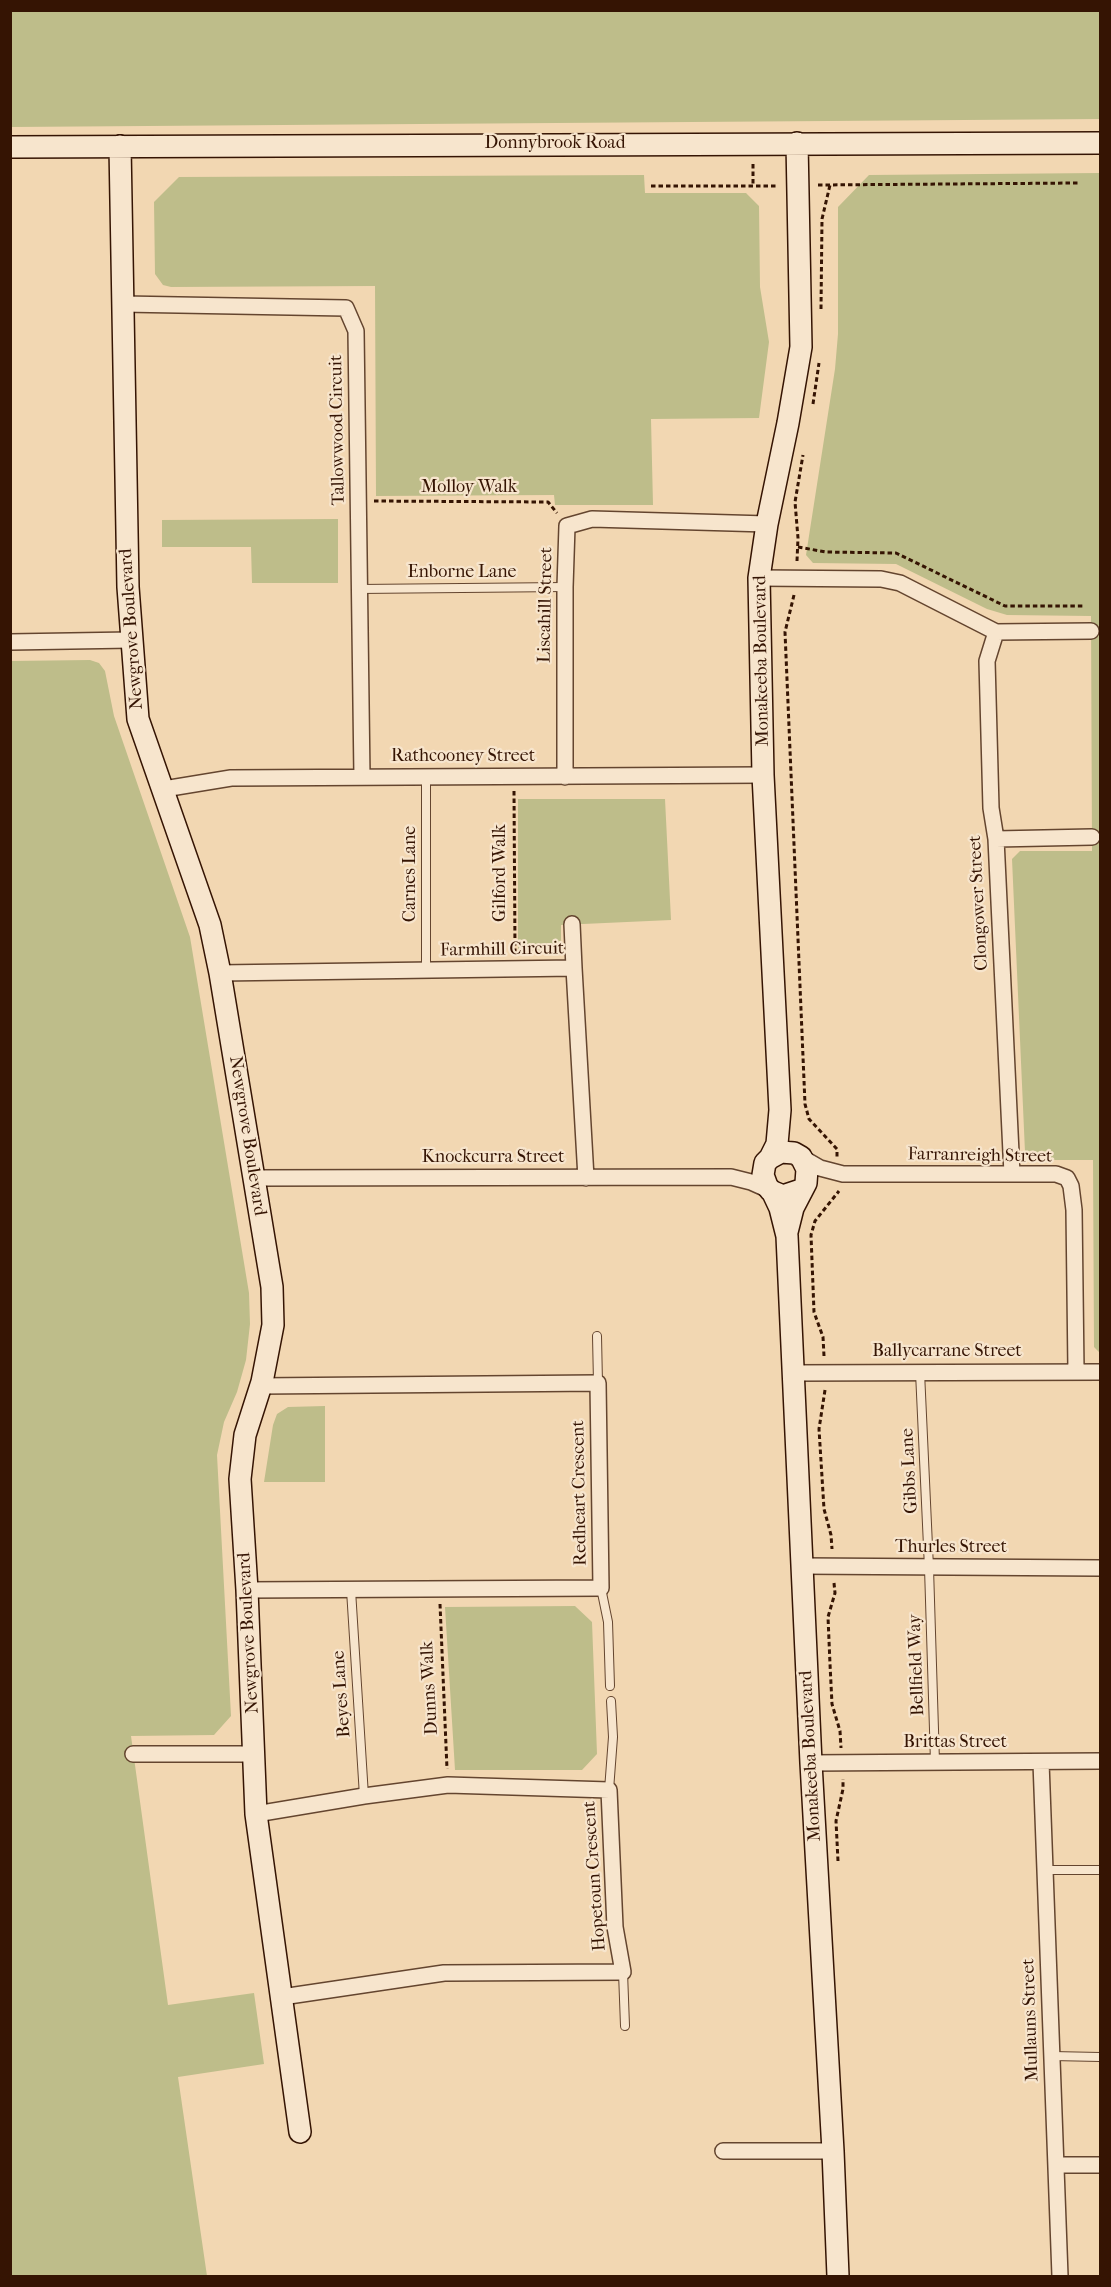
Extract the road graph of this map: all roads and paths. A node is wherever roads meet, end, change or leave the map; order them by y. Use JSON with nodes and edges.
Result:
{"nodes":[{"id":1,"x":797,"y":143,"type":"junction"},
{"id":2,"x":1101,"y":143,"type":"edge"},
{"id":3,"x":120,"y":146,"type":"junction"},
{"id":4,"x":10,"y":147,"type":"edge"},
{"id":5,"x":1078,"y":183,"type":"dead end"},
{"id":6,"x":651,"y":186,"type":"dead end"},
{"id":7,"x":764,"y":186,"type":"dead end"},
{"id":8,"x":123,"y":304,"type":"junction"},
{"id":9,"x":821,"y":315,"type":"dead end"},
{"id":10,"x":819,"y":361,"type":"dead end"},
{"id":11,"x":812,"y":407,"type":"dead end"},
{"id":12,"x":803,"y":453,"type":"dead end"},
{"id":13,"x":358,"y":501,"type":"junction"},
{"id":14,"x":767,"y":524,"type":"junction"},
{"id":15,"x":567,"y":526,"type":"junction"},
{"id":16,"x":798,"y":548,"type":"junction"},
{"id":17,"x":759,"y":578,"type":"junction"},
{"id":18,"x":796,"y":578,"type":"junction"},
{"id":19,"x":565,"y":587,"type":"junction"},
{"id":20,"x":359,"y":589,"type":"junction"},
{"id":21,"x":1084,"y":606,"type":"dead end"},
{"id":22,"x":1091,"y":631,"type":"dead end"},
{"id":23,"x":996,"y":632,"type":"junction"},
{"id":24,"x":131,"y":640,"type":"junction"},
{"id":25,"x":10,"y":642,"type":"edge"},
{"id":26,"x":763,"y":775,"type":"junction"},
{"id":27,"x":362,"y":777,"type":"junction"},
{"id":28,"x":426,"y":777,"type":"junction"},
{"id":29,"x":514,"y":777,"type":"junction"},
{"id":30,"x":565,"y":777,"type":"junction"},
{"id":31,"x":164,"y":789,"type":"junction"},
{"id":32,"x":1092,"y":837,"type":"dead end"},
{"id":33,"x":996,"y":839,"type":"junction"},
{"id":34,"x":572,"y":924,"type":"dead end"},
{"id":35,"x":574,"y":968,"type":"junction"},
{"id":36,"x":515,"y":969,"type":"junction"},
{"id":37,"x":426,"y":970,"type":"junction"},
{"id":38,"x":220,"y":973,"type":"junction"},
{"id":39,"x":780,"y":1110,"type":"junction"},
{"id":40,"x":800,"y":1156,"type":"junction"},
{"id":41,"x":769,"y":1158,"type":"junction"},
{"id":42,"x":840,"y":1174,"type":"junction"},
{"id":43,"x":1012,"y":1174,"type":"junction"},
{"id":44,"x":731,"y":1177,"type":"junction"},
{"id":45,"x":585,"y":1178,"type":"junction"},
{"id":46,"x":254,"y":1179,"type":"junction"},
{"id":47,"x":801,"y":1189,"type":"junction"},
{"id":48,"x":771,"y":1191,"type":"junction"},
{"id":49,"x":787,"y":1236,"type":"junction"},
{"id":50,"x":597,"y":1336,"type":"dead end"},
{"id":51,"x":1076,"y":1371,"type":"junction"},
{"id":52,"x":1101,"y":1371,"type":"edge"},
{"id":53,"x":824,"y":1372,"type":"junction"},
{"id":54,"x":920,"y":1372,"type":"junction"},
{"id":55,"x":793,"y":1373,"type":"junction"},
{"id":56,"x":598,"y":1383,"type":"junction"},
{"id":57,"x":260,"y":1386,"type":"junction"},
{"id":58,"x":802,"y":1566,"type":"junction"},
{"id":59,"x":834,"y":1566,"type":"junction"},
{"id":60,"x":929,"y":1568,"type":"junction"},
{"id":61,"x":1101,"y":1568,"type":"edge"},
{"id":62,"x":601,"y":1588,"type":"junction"},
{"id":63,"x":439,"y":1589,"type":"junction"},
{"id":64,"x":248,"y":1590,"type":"junction"},
{"id":65,"x":351,"y":1590,"type":"junction"},
{"id":66,"x":610,"y":1686,"type":"dead end"},
{"id":67,"x":611,"y":1701,"type":"dead end"},
{"id":68,"x":134,"y":1754,"type":"dead end"},
{"id":69,"x":254,"y":1754,"type":"junction"},
{"id":70,"x":1101,"y":1761,"type":"edge"},
{"id":71,"x":934,"y":1762,"type":"junction"},
{"id":72,"x":1041,"y":1762,"type":"junction"},
{"id":73,"x":811,"y":1763,"type":"junction"},
{"id":74,"x":842,"y":1763,"type":"junction"},
{"id":75,"x":448,"y":1785,"type":"junction"},
{"id":76,"x":609,"y":1790,"type":"junction"},
{"id":77,"x":364,"y":1796,"type":"junction"},
{"id":78,"x":256,"y":1814,"type":"junction"},
{"id":79,"x":838,"y":1868,"type":"dead end"},
{"id":80,"x":1045,"y":1870,"type":"junction"},
{"id":81,"x":1101,"y":1870,"type":"edge"},
{"id":82,"x":623,"y":1972,"type":"junction"},
{"id":83,"x":282,"y":1997,"type":"junction"},
{"id":84,"x":625,"y":2026,"type":"dead end"},
{"id":85,"x":1052,"y":2056,"type":"junction"},
{"id":86,"x":1101,"y":2057,"type":"edge"},
{"id":87,"x":300,"y":2132,"type":"dead end"},
{"id":88,"x":723,"y":2151,"type":"dead end"},
{"id":89,"x":833,"y":2151,"type":"junction"},
{"id":90,"x":1056,"y":2165,"type":"junction"},
{"id":91,"x":1101,"y":2165,"type":"edge"},
{"id":92,"x":838,"y":2277,"type":"edge"},
{"id":93,"x":1060,"y":2277,"type":"edge"}],
"edges":[{"from":1,"to":2,"type":"street","name":"Donnybrook Road"},
{"from":1,"to":3,"type":"street","name":"Donnybrook Road"},
{"from":1,"to":14,"type":"street","name":"Monakeeba Boulevard"},
{"from":3,"to":4,"type":"street","name":"Donnybrook Road"},
{"from":3,"to":8,"type":"street","name":"Newgrove Boulevard"},
{"from":5,"to":9,"type":"path"},
{"from":6,"to":7,"type":"path"},
{"from":8,"to":13,"type":"street","name":"Tallowwood Circuit"},
{"from":8,"to":24,"type":"street","name":"Newgrove Boulevard"},
{"from":10,"to":11,"type":"path"},
{"from":12,"to":16,"type":"path"},
{"from":13,"to":15,"type":"path","name":"Molloy Walk"},
{"from":13,"to":20,"type":"street","name":"Tallowwood Circuit"},
{"from":14,"to":15,"type":"street","name":"Liscahill Street"},
{"from":14,"to":17,"type":"street","name":"Monakeeba Boulevard"},
{"from":15,"to":19,"type":"street","name":"Liscahill Street"},
{"from":16,"to":18,"type":"path"},
{"from":16,"to":21,"type":"path"},
{"from":17,"to":18,"type":"street"},
{"from":17,"to":26,"type":"street","name":"Monakeeba Boulevard"},
{"from":18,"to":23,"type":"street"},
{"from":18,"to":42,"type":"path"},
{"from":19,"to":20,"type":"lane","name":"Enborne Lane"},
{"from":19,"to":30,"type":"street","name":"Liscahill Street"},
{"from":20,"to":27,"type":"street","name":"Tallowwood Circuit"},
{"from":22,"to":23,"type":"street"},
{"from":23,"to":33,"type":"street","name":"Clongower Street"},
{"from":24,"to":25,"type":"street"},
{"from":24,"to":31,"type":"street","name":"Newgrove Boulevard"},
{"from":26,"to":30,"type":"street","name":"Rathcooney Street"},
{"from":26,"to":39,"type":"street","name":"Monakeeba Boulevard"},
{"from":27,"to":28,"type":"street","name":"Rathcooney Street"},
{"from":27,"to":31,"type":"street","name":"Rathcooney Street"},
{"from":28,"to":29,"type":"street","name":"Rathcooney Street"},
{"from":28,"to":37,"type":"lane","name":"Carnes Lane"},
{"from":29,"to":30,"type":"street","name":"Rathcooney Street"},
{"from":29,"to":36,"type":"path","name":"Gilford Walk"},
{"from":31,"to":38,"type":"street","name":"Newgrove Boulevard"},
{"from":32,"to":33,"type":"street"},
{"from":33,"to":43,"type":"street","name":"Clongower Street"},
{"from":34,"to":35,"type":"street"},
{"from":35,"to":36,"type":"street","name":"Farmhill Circuit"},
{"from":35,"to":45,"type":"street","name":"Farmhill Circuit"},
{"from":36,"to":37,"type":"street","name":"Farmhill Circuit"},
{"from":37,"to":38,"type":"street","name":"Farmhill Circuit"},
{"from":38,"to":46,"type":"street","name":"Newgrove Boulevard"},
{"from":39,"to":40,"type":"street","name":"Monakeeba Boulevard"},
{"from":39,"to":41,"type":"street","name":"Monakeeba Boulevard"},
{"from":40,"to":41,"type":"street"},
{"from":40,"to":42,"type":"street","name":"Farranreigh Street"},
{"from":40,"to":47,"type":"street"},
{"from":41,"to":44,"type":"street","name":"Knockcurra Street"},
{"from":41,"to":48,"type":"street"},
{"from":42,"to":43,"type":"street","name":"Farranreigh Street"},
{"from":42,"to":47,"type":"street","name":"Farranreigh Street"},
{"from":42,"to":53,"type":"path"},
{"from":43,"to":51,"type":"street","name":"Farranreigh Street"},
{"from":44,"to":45,"type":"street","name":"Knockcurra Street"},
{"from":44,"to":48,"type":"street","name":"Knockcurra Street"},
{"from":45,"to":46,"type":"street","name":"Knockcurra Street"},
{"from":46,"to":57,"type":"street","name":"Newgrove Boulevard"},
{"from":47,"to":48,"type":"street"},
{"from":47,"to":49,"type":"street","name":"Monakeeba Boulevard"},
{"from":48,"to":49,"type":"street","name":"Monakeeba Boulevard"},
{"from":49,"to":55,"type":"street","name":"Monakeeba Boulevard"},
{"from":50,"to":56,"type":"lane"},
{"from":51,"to":52,"type":"street","name":"Ballycarrane Street"},
{"from":51,"to":54,"type":"street","name":"Ballycarrane Street"},
{"from":53,"to":54,"type":"street","name":"Ballycarrane Street"},
{"from":53,"to":55,"type":"street","name":"Ballycarrane Street"},
{"from":53,"to":59,"type":"path"},
{"from":54,"to":60,"type":"lane","name":"Gibbs Lane"},
{"from":55,"to":58,"type":"street","name":"Monakeeba Boulevard"},
{"from":56,"to":57,"type":"street"},
{"from":56,"to":62,"type":"street","name":"Redheart Crescent"},
{"from":57,"to":64,"type":"street","name":"Newgrove Boulevard"},
{"from":58,"to":59,"type":"street","name":"Thurles Street"},
{"from":58,"to":73,"type":"street","name":"Monakeeba Boulevard"},
{"from":59,"to":60,"type":"street","name":"Thurles Street"},
{"from":59,"to":74,"type":"path"},
{"from":60,"to":61,"type":"street","name":"Thurles Street"},
{"from":60,"to":71,"type":"lane","name":"Bellfield Way"},
{"from":62,"to":63,"type":"street","name":"Redheart Crescent"},
{"from":62,"to":66,"type":"lane"},
{"from":63,"to":65,"type":"street","name":"Redheart Crescent"},
{"from":63,"to":75,"type":"path","name":"Dunns Walk"},
{"from":64,"to":65,"type":"street","name":"Redheart Crescent"},
{"from":64,"to":69,"type":"street","name":"Newgrove Boulevard"},
{"from":65,"to":77,"type":"lane","name":"Beyes Lane"},
{"from":67,"to":76,"type":"lane"},
{"from":68,"to":69,"type":"street"},
{"from":69,"to":78,"type":"street","name":"Newgrove Boulevard"},
{"from":70,"to":72,"type":"street","name":"Brittas Street"},
{"from":71,"to":72,"type":"street","name":"Brittas Street"},
{"from":71,"to":74,"type":"street","name":"Brittas Street"},
{"from":72,"to":80,"type":"street","name":"Mullauns Street"},
{"from":73,"to":74,"type":"street","name":"Brittas Street"},
{"from":73,"to":89,"type":"street","name":"Monakeeba Boulevard"},
{"from":74,"to":79,"type":"path"},
{"from":75,"to":76,"type":"street","name":"Hopetoun Crescent"},
{"from":75,"to":77,"type":"street","name":"Hopetoun Crescent"},
{"from":76,"to":82,"type":"street","name":"Hopetoun Crescent"},
{"from":77,"to":78,"type":"street","name":"Hopetoun Crescent"},
{"from":78,"to":83,"type":"street","name":"Newgrove Boulevard"},
{"from":80,"to":81,"type":"lane"},
{"from":80,"to":85,"type":"street","name":"Mullauns Street"},
{"from":82,"to":83,"type":"street","name":"Hopetoun Crescent"},
{"from":82,"to":84,"type":"lane"},
{"from":83,"to":87,"type":"street","name":"Newgrove Boulevard"},
{"from":85,"to":86,"type":"lane"},
{"from":85,"to":90,"type":"street","name":"Mullauns Street"},
{"from":88,"to":89,"type":"street"},
{"from":89,"to":92,"type":"street","name":"Monakeeba Boulevard"},
{"from":90,"to":91,"type":"street"},
{"from":90,"to":93,"type":"street","name":"Mullauns Street"}]}
